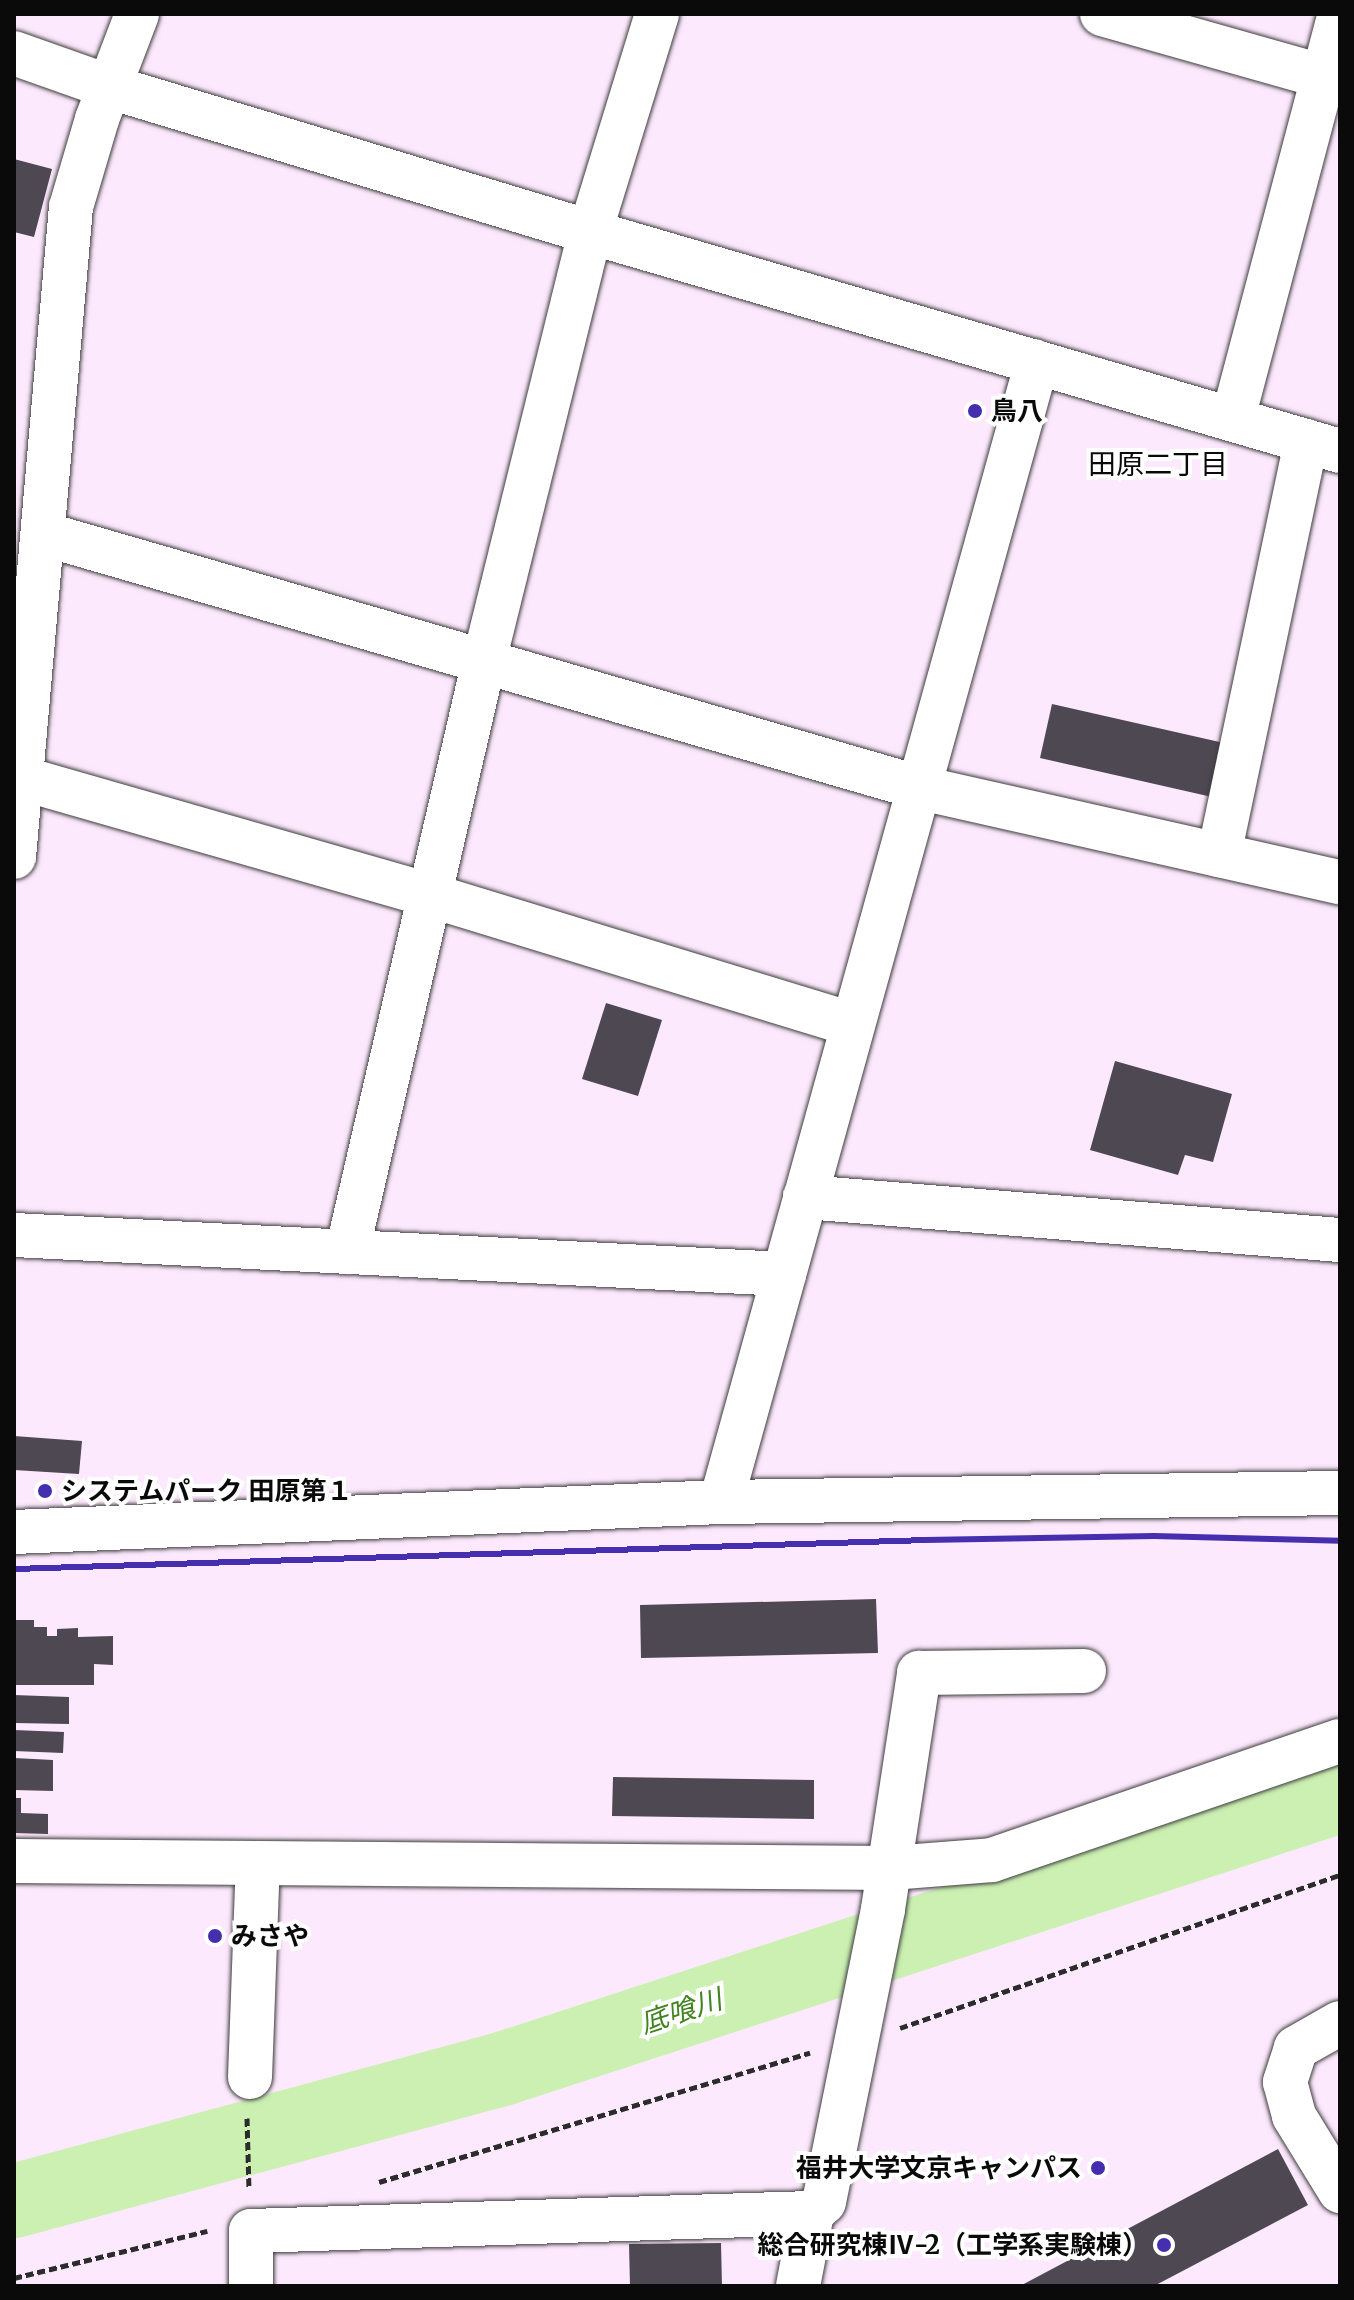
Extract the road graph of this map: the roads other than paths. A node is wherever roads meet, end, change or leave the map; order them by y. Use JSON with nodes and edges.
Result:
{"nodes":[{"id":1,"x":137,"y":14,"type":"edge"},
{"id":2,"x":657,"y":14,"type":"edge"},
{"id":3,"x":1102,"y":14,"type":"edge"},
{"id":4,"x":1340,"y":14,"type":"edge"},
{"id":5,"x":14,"y":53,"type":"edge"},
{"id":6,"x":1325,"y":77,"type":"junction"},
{"id":7,"x":110,"y":87,"type":"junction"},
{"id":8,"x":590,"y":232,"type":"junction"},
{"id":9,"x":1034,"y":361,"type":"junction"},
{"id":10,"x":1233,"y":418,"type":"junction"},
{"id":11,"x":1323,"y":446,"type":"edge"},
{"id":12,"x":34,"y":508,"type":"edge"},
{"id":13,"x":484,"y":661,"type":"junction"},
{"id":14,"x":18,"y":777,"type":"edge"},
{"id":15,"x":917,"y":787,"type":"junction"},
{"id":16,"x":1219,"y":855,"type":"junction"},
{"id":17,"x":14,"y":857,"type":"edge"},
{"id":18,"x":1340,"y":882,"type":"edge"},
{"id":19,"x":429,"y":895,"type":"junction"},
{"id":20,"x":852,"y":1024,"type":"junction"},
{"id":21,"x":805,"y":1197,"type":"junction"},
{"id":22,"x":14,"y":1235,"type":"edge"},
{"id":23,"x":1340,"y":1240,"type":"edge"},
{"id":24,"x":347,"y":1252,"type":"junction"},
{"id":25,"x":784,"y":1274,"type":"junction"},
{"id":26,"x":1340,"y":1493,"type":"edge"},
{"id":27,"x":721,"y":1502,"type":"junction"},
{"id":28,"x":14,"y":1532,"type":"edge"},
{"id":29,"x":1084,"y":1671,"type":"dead end"},
{"id":30,"x":1340,"y":1741,"type":"edge"},
{"id":31,"x":14,"y":1861,"type":"edge"},
{"id":32,"x":258,"y":1863,"type":"junction"},
{"id":33,"x":887,"y":1888,"type":"junction"},
{"id":34,"x":1340,"y":2023,"type":"edge"},
{"id":35,"x":250,"y":2077,"type":"dead end"},
{"id":36,"x":1340,"y":2191,"type":"edge"},
{"id":37,"x":812,"y":2213,"type":"junction"},
{"id":38,"x":251,"y":2286,"type":"edge"},
{"id":39,"x":798,"y":2286,"type":"edge"}],
"edges":[{"from":1,"to":7,"type":"street"},
{"from":2,"to":8,"type":"street"},
{"from":3,"to":6,"type":"street"},
{"from":4,"to":6,"type":"street"},
{"from":5,"to":7,"type":"street"},
{"from":6,"to":10,"type":"street"},
{"from":7,"to":8,"type":"street"},
{"from":7,"to":12,"type":"street"},
{"from":8,"to":9,"type":"street"},
{"from":8,"to":13,"type":"street"},
{"from":9,"to":10,"type":"street"},
{"from":9,"to":15,"type":"street"},
{"from":10,"to":11,"type":"street"},
{"from":11,"to":16,"type":"street"},
{"from":12,"to":13,"type":"street"},
{"from":12,"to":14,"type":"street"},
{"from":13,"to":15,"type":"street"},
{"from":13,"to":19,"type":"street"},
{"from":14,"to":17,"type":"street"},
{"from":14,"to":19,"type":"street"},
{"from":15,"to":16,"type":"street"},
{"from":15,"to":20,"type":"street"},
{"from":16,"to":18,"type":"street"},
{"from":19,"to":20,"type":"street"},
{"from":19,"to":24,"type":"street"},
{"from":20,"to":21,"type":"street"},
{"from":21,"to":23,"type":"street"},
{"from":21,"to":25,"type":"street"},
{"from":22,"to":24,"type":"street"},
{"from":24,"to":25,"type":"street"},
{"from":25,"to":27,"type":"street"},
{"from":26,"to":27,"type":"street"},
{"from":27,"to":28,"type":"street"},
{"from":29,"to":33,"type":"street"},
{"from":30,"to":33,"type":"street"},
{"from":31,"to":32,"type":"street"},
{"from":32,"to":33,"type":"street"},
{"from":32,"to":35,"type":"street"},
{"from":33,"to":37,"type":"street"},
{"from":34,"to":36,"type":"street"},
{"from":37,"to":38,"type":"street"},
{"from":37,"to":39,"type":"street"}]}
